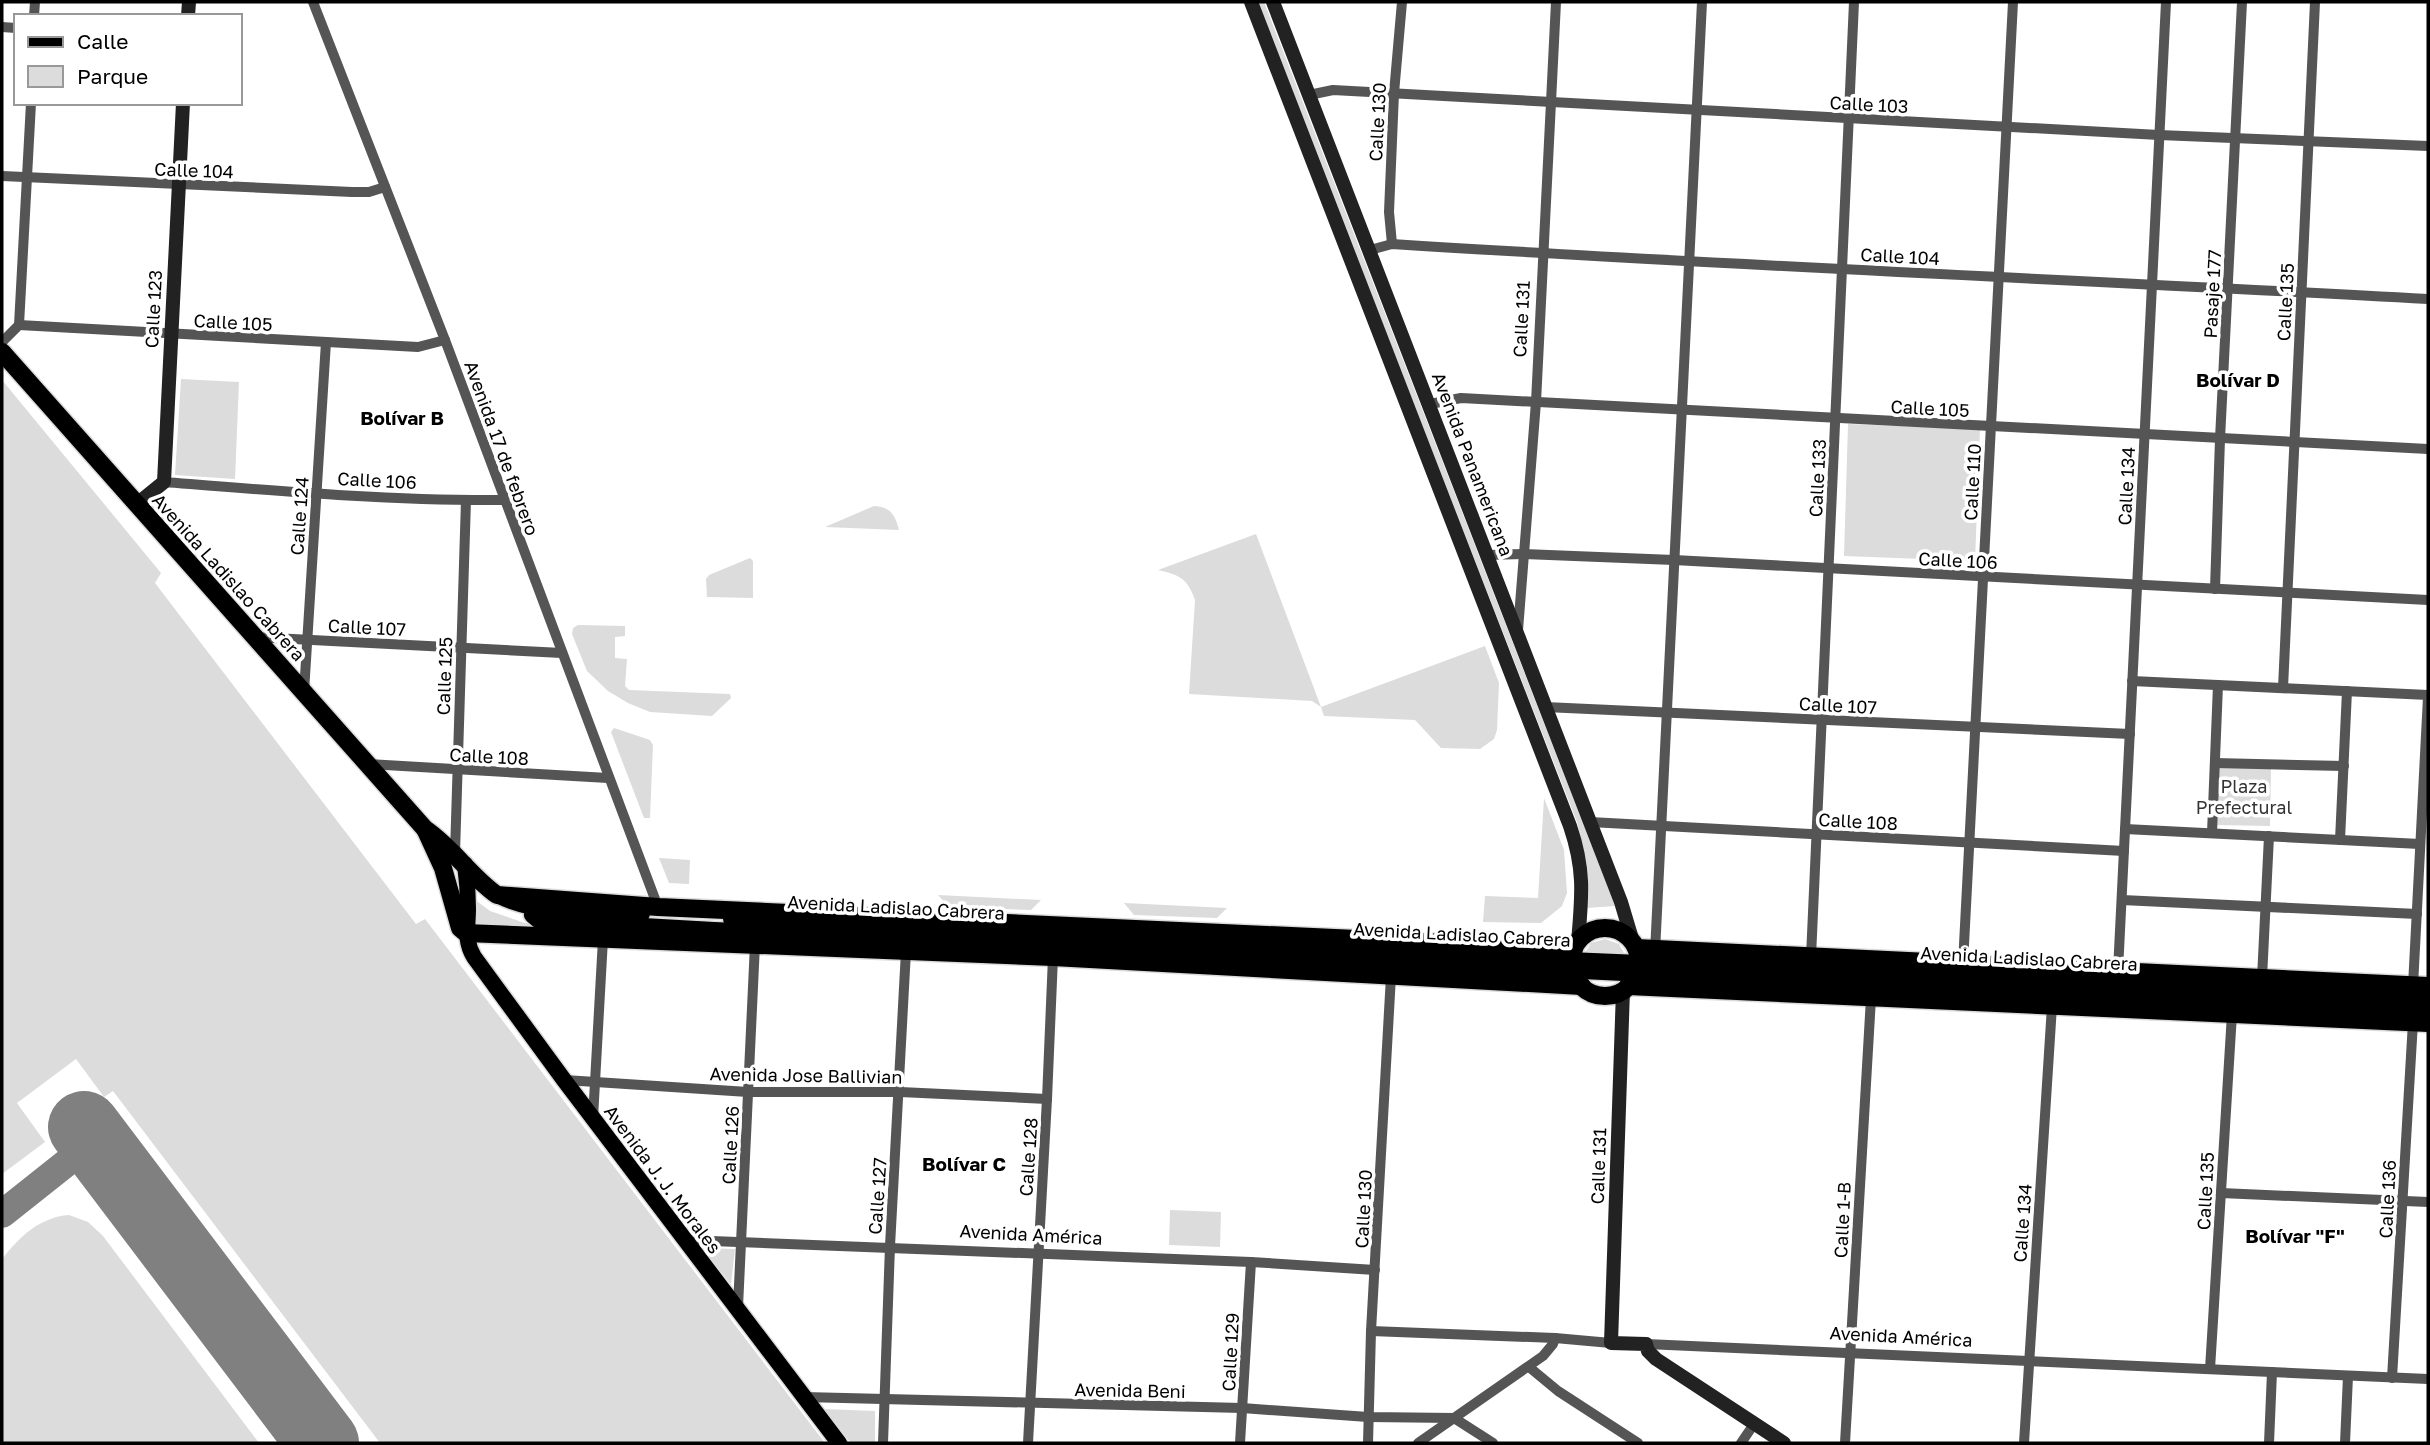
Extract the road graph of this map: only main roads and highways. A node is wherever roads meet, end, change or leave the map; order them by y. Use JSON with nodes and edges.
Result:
{"nodes":[{"id":1,"x":1251,"y":2,"type":"edge"},
{"id":2,"x":1273,"y":2,"type":"edge"},
{"id":3,"x":183,"y":105,"type":"edge"},
{"id":4,"x":2,"y":352,"type":"edge"},
{"id":5,"x":137,"y":504,"type":"junction"},
{"id":6,"x":1534,"y":680,"type":"junction"},
{"id":7,"x":1517,"y":687,"type":"junction"},
{"id":8,"x":425,"y":829,"type":"junction"},
{"id":9,"x":460,"y":859,"type":"junction"},
{"id":10,"x":497,"y":895,"type":"junction"},
{"id":11,"x":536,"y":914,"type":"junction"},
{"id":12,"x":714,"y":930,"type":"junction"},
{"id":13,"x":466,"y":933,"type":"junction"},
{"id":14,"x":684,"y":942,"type":"junction"},
{"id":15,"x":746,"y":944,"type":"junction"},
{"id":16,"x":1575,"y":962,"type":"junction"},
{"id":17,"x":1641,"y":968,"type":"junction"},
{"id":18,"x":2421,"y":986,"type":"edge"},
{"id":19,"x":2428,"y":997,"type":"edge"},
{"id":20,"x":2428,"y":1011,"type":"edge"},
{"id":21,"x":2421,"y":1023,"type":"edge"},
{"id":22,"x":1611,"y":1343,"type":"joint"},
{"id":23,"x":839,"y":1443,"type":"edge"},
{"id":24,"x":1784,"y":1443,"type":"edge"}],
"edges":[{"from":1,"to":7,"type":"main road"},
{"from":2,"to":6,"type":"main road","name":"Avenida Panamericana"},
{"from":3,"to":5,"type":"main road","name":"Calle 123"},
{"from":4,"to":5,"type":"highway","name":"Avenida Ladislao Cabrera"},
{"from":5,"to":8,"type":"highway","name":"Avenida Ladislao Cabrera"},
{"from":6,"to":7,"type":"main road"},
{"from":6,"to":17,"type":"main road","name":"Avenida Panamericana"},
{"from":7,"to":16,"type":"main road"},
{"from":8,"to":9,"type":"highway","name":"Avenida Ladislao Cabrera"},
{"from":8,"to":13,"type":"highway","name":"Avenida Ladislao Cabrera"},
{"from":9,"to":10,"type":"highway","name":"Avenida Ladislao Cabrera"},
{"from":9,"to":13,"type":"main road"},
{"from":10,"to":11,"type":"main road","name":"Avenida Ladislao Cabrera"},
{"from":10,"to":16,"type":"highway","name":"Avenida Ladislao Cabrera"},
{"from":11,"to":12,"type":"main road","name":"Avenida Ladislao Cabrera"},
{"from":11,"to":16,"type":"main road","name":"Avenida Ladislao Cabrera"},
{"from":12,"to":14,"type":"highway"},
{"from":12,"to":15,"type":"highway"},
{"from":12,"to":16,"type":"main road","name":"Avenida Ladislao Cabrera"},
{"from":13,"to":14,"type":"highway","name":"Avenida Ladislao Cabrera"},
{"from":13,"to":23,"type":"main road","name":"Avenida J. J. Morales"},
{"from":14,"to":15,"type":"highway","name":"Avenida Ladislao Cabrera"},
{"from":15,"to":16,"type":"highway","name":"Avenida Ladislao Cabrera"},
{"from":16,"to":17,"type":"main road","name":"Avenida Ladislao Cabrera"},
{"from":16,"to":17,"type":"highway"},
{"from":16,"to":17,"type":"highway"},
{"from":17,"to":18,"type":"highway","name":"Avenida Ladislao Cabrera"},
{"from":17,"to":19,"type":"main road","name":"Avenida Ladislao Cabrera"},
{"from":17,"to":20,"type":"main road","name":"Avenida Ladislao Cabrera"},
{"from":17,"to":21,"type":"highway","name":"Avenida Ladislao Cabrera"},
{"from":17,"to":22,"type":"main road","name":"Calle 131"},
{"from":22,"to":24,"type":"main road","name":"Avenida América"}]}
